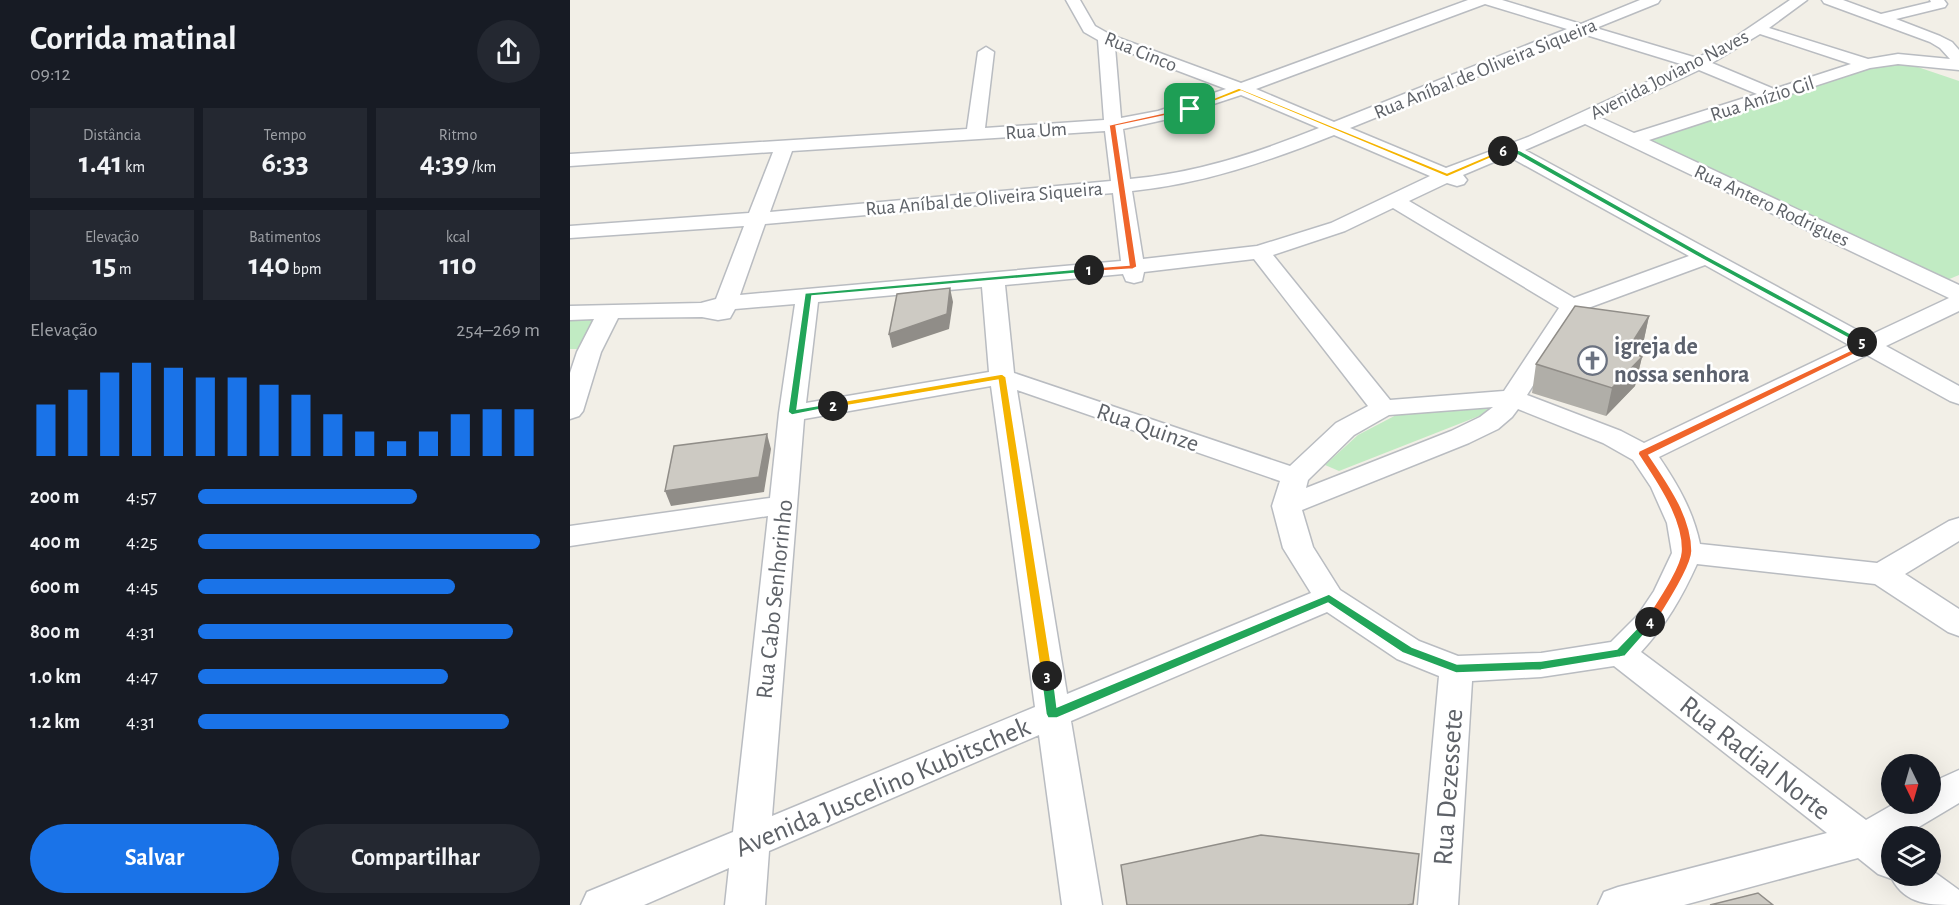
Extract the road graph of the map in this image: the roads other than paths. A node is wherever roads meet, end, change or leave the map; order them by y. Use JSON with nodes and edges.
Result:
{"nodes":[{"id":1,"x":1073,"y":0,"type":"edge"},
{"id":2,"x":1482,"y":0,"type":"edge"},
{"id":3,"x":1487,"y":0,"type":"edge"},
{"id":4,"x":1653,"y":0,"type":"edge"},
{"id":5,"x":1800,"y":0,"type":"edge"},
{"id":6,"x":1829,"y":0,"type":"edge"},
{"id":7,"x":1937,"y":0,"type":"edge"},
{"id":8,"x":1880,"y":18,"type":"junction"},
{"id":9,"x":1583,"y":29,"type":"junction"},
{"id":10,"x":1758,"y":29,"type":"junction"},
{"id":11,"x":1098,"y":34,"type":"junction"},
{"id":12,"x":987,"y":52,"type":"dead end"},
{"id":13,"x":1959,"y":60,"type":"edge"},
{"id":14,"x":1699,"y":64,"type":"junction"},
{"id":15,"x":1867,"y":64,"type":"junction"},
{"id":16,"x":1959,"y":65,"type":"edge"},
{"id":17,"x":1241,"y":89,"type":"junction"},
{"id":18,"x":1772,"y":94,"type":"junction"},
{"id":19,"x":1585,"y":117,"type":"junction"},
{"id":20,"x":1113,"y":125,"type":"junction"},
{"id":21,"x":1335,"y":129,"type":"junction"},
{"id":22,"x":975,"y":134,"type":"junction"},
{"id":23,"x":1634,"y":140,"type":"junction"},
{"id":24,"x":784,"y":147,"type":"junction"},
{"id":25,"x":1521,"y":147,"type":"junction"},
{"id":26,"x":570,"y":160,"type":"edge"},
{"id":27,"x":1452,"y":178,"type":"junction"},
{"id":28,"x":1121,"y":186,"type":"junction"},
{"id":29,"x":1401,"y":204,"type":"junction"},
{"id":30,"x":757,"y":219,"type":"junction"},
{"id":31,"x":570,"y":232,"type":"edge"},
{"id":32,"x":1263,"y":256,"type":"junction"},
{"id":33,"x":1704,"y":258,"type":"junction"},
{"id":34,"x":1134,"y":271,"type":"junction"},
{"id":35,"x":994,"y":284,"type":"junction"},
{"id":36,"x":1959,"y":294,"type":"edge"},
{"id":37,"x":807,"y":300,"type":"junction"},
{"id":38,"x":1959,"y":302,"type":"edge"},
{"id":39,"x":1572,"y":306,"type":"junction"},
{"id":40,"x":717,"y":309,"type":"junction"},
{"id":41,"x":610,"y":311,"type":"junction"},
{"id":42,"x":570,"y":313,"type":"edge"},
{"id":43,"x":1869,"y":345,"type":"junction"},
{"id":44,"x":580,"y":352,"type":"edge"},
{"id":45,"x":1002,"y":377,"type":"junction"},
{"id":46,"x":1959,"y":396,"type":"edge"},
{"id":47,"x":1512,"y":398,"type":"junction"},
{"id":48,"x":1383,"y":408,"type":"junction"},
{"id":49,"x":570,"y":411,"type":"edge"},
{"id":50,"x":792,"y":412,"type":"junction"},
{"id":51,"x":1643,"y":454,"type":"junction"},
{"id":52,"x":1294,"y":477,"type":"junction"},
{"id":53,"x":783,"y":505,"type":"junction"},
{"id":54,"x":1286,"y":506,"type":"junction"},
{"id":55,"x":1959,"y":528,"type":"edge"},
{"id":56,"x":570,"y":536,"type":"edge"},
{"id":57,"x":1687,"y":553,"type":"junction"},
{"id":58,"x":1882,"y":574,"type":"junction"},
{"id":59,"x":1329,"y":598,"type":"junction"},
{"id":60,"x":1959,"y":624,"type":"edge"},
{"id":61,"x":1620,"y":653,"type":"junction"},
{"id":62,"x":1456,"y":669,"type":"junction"},
{"id":63,"x":1052,"y":714,"type":"junction"},
{"id":64,"x":1959,"y":785,"type":"edge"},
{"id":65,"x":1941,"y":796,"type":"edge"},
{"id":66,"x":1916,"y":814,"type":"edge"},
{"id":67,"x":749,"y":842,"type":"junction"},
{"id":68,"x":1878,"y":851,"type":"edge"},
{"id":69,"x":1923,"y":886,"type":"edge"},
{"id":70,"x":601,"y":905,"type":"edge"},
{"id":71,"x":745,"y":905,"type":"edge"},
{"id":72,"x":1083,"y":905,"type":"edge"},
{"id":73,"x":1438,"y":905,"type":"edge"},
{"id":74,"x":1618,"y":905,"type":"edge"},
{"id":75,"x":1948,"y":905,"type":"edge"}],
"edges":[{"from":1,"to":11,"type":"street"},
{"from":2,"to":17,"type":"street","name":"Rua Um"},
{"from":3,"to":9,"type":"street"},
{"from":4,"to":9,"type":"street","name":"Rua Aníbal de Oliveira Siqueira"},
{"from":5,"to":10,"type":"street","name":"Avenida Joviano Naves"},
{"from":6,"to":8,"type":"street"},
{"from":7,"to":8,"type":"street"},
{"from":8,"to":13,"type":"street"},
{"from":9,"to":14,"type":"street"},
{"from":9,"to":21,"type":"street","name":"Rua Aníbal de Oliveira Siqueira"},
{"from":10,"to":14,"type":"street","name":"Avenida Joviano Naves"},
{"from":10,"to":15,"type":"street"},
{"from":11,"to":17,"type":"street","name":"Rua Cinco"},
{"from":11,"to":20,"type":"street"},
{"from":12,"to":22,"type":"street"},
{"from":14,"to":18,"type":"street"},
{"from":14,"to":19,"type":"street","name":"Avenida Joviano Naves"},
{"from":15,"to":16,"type":"street","name":"Rua Anízio Gil"},
{"from":15,"to":18,"type":"street","name":"Rua Anízio Gil"},
{"from":17,"to":20,"type":"street","name":"Rua Um"},
{"from":17,"to":21,"type":"street","name":"Rua Cinco"},
{"from":18,"to":23,"type":"street","name":"Rua Anízio Gil"},
{"from":19,"to":23,"type":"street","name":"Rua Antero Rodrigues"},
{"from":19,"to":25,"type":"street","name":"Avenida Joviano Naves"},
{"from":20,"to":22,"type":"street","name":"Rua Um"},
{"from":20,"to":28,"type":"street"},
{"from":21,"to":27,"type":"street","name":"Rua Cinco"},
{"from":21,"to":28,"type":"street","name":"Rua Aníbal de Oliveira Siqueira"},
{"from":22,"to":24,"type":"street","name":"Rua Um"},
{"from":23,"to":36,"type":"street","name":"Rua Antero Rodrigues"},
{"from":24,"to":26,"type":"street","name":"Rua Um"},
{"from":24,"to":30,"type":"street"},
{"from":25,"to":27,"type":"street","name":"Avenida Joviano Naves"},
{"from":25,"to":33,"type":"street"},
{"from":27,"to":29,"type":"street","name":"Avenida Joviano Naves"},
{"from":28,"to":30,"type":"street","name":"Rua Aníbal de Oliveira Siqueira"},
{"from":28,"to":34,"type":"street"},
{"from":29,"to":32,"type":"street","name":"Avenida Joviano Naves"},
{"from":29,"to":39,"type":"street"},
{"from":30,"to":31,"type":"street","name":"Rua Aníbal de Oliveira Siqueira"},
{"from":30,"to":40,"type":"street"},
{"from":32,"to":34,"type":"street","name":"Avenida Joviano Naves"},
{"from":32,"to":48,"type":"street"},
{"from":33,"to":39,"type":"street"},
{"from":33,"to":43,"type":"street"},
{"from":34,"to":35,"type":"street","name":"Avenida Joviano Naves"},
{"from":35,"to":37,"type":"street","name":"Avenida Joviano Naves"},
{"from":35,"to":45,"type":"street"},
{"from":37,"to":40,"type":"street","name":"Avenida Joviano Naves"},
{"from":37,"to":50,"type":"street","name":"Rua Cabo Senhorinho"},
{"from":38,"to":43,"type":"street"},
{"from":39,"to":47,"type":"street"},
{"from":40,"to":41,"type":"street","name":"Avenida Joviano Naves"},
{"from":41,"to":42,"type":"street","name":"Avenida Joviano Naves"},
{"from":41,"to":44,"type":"street"},
{"from":43,"to":46,"type":"street"},
{"from":43,"to":51,"type":"street"},
{"from":44,"to":49,"type":"street"},
{"from":45,"to":50,"type":"street"},
{"from":45,"to":52,"type":"street","name":"Rua Quinze"},
{"from":45,"to":63,"type":"street"},
{"from":47,"to":48,"type":"street"},
{"from":47,"to":51,"type":"street"},
{"from":47,"to":54,"type":"street"},
{"from":48,"to":52,"type":"street"},
{"from":50,"to":53,"type":"street","name":"Rua Cabo Senhorinho"},
{"from":51,"to":57,"type":"street"},
{"from":52,"to":54,"type":"street"},
{"from":53,"to":56,"type":"street"},
{"from":53,"to":67,"type":"street","name":"Rua Cabo Senhorinho"},
{"from":54,"to":59,"type":"street"},
{"from":55,"to":58,"type":"street"},
{"from":57,"to":58,"type":"street"},
{"from":57,"to":61,"type":"street"},
{"from":58,"to":60,"type":"street"},
{"from":59,"to":62,"type":"street"},
{"from":59,"to":63,"type":"street","name":"Avenida Juscelino Kubitschek"},
{"from":61,"to":62,"type":"street"},
{"from":61,"to":68,"type":"street","name":"Rua Radial Norte"},
{"from":62,"to":73,"type":"street","name":"Rua Dezessete"},
{"from":63,"to":67,"type":"street","name":"Avenida Juscelino Kubitschek"},
{"from":63,"to":72,"type":"street"},
{"from":64,"to":65,"type":"street"},
{"from":66,"to":68,"type":"street"},
{"from":67,"to":70,"type":"street","name":"Avenida Juscelino Kubitschek"},
{"from":67,"to":71,"type":"street","name":"Rua Cabo Senhorinho"},
{"from":68,"to":74,"type":"street"},
{"from":69,"to":75,"type":"street"}]}
